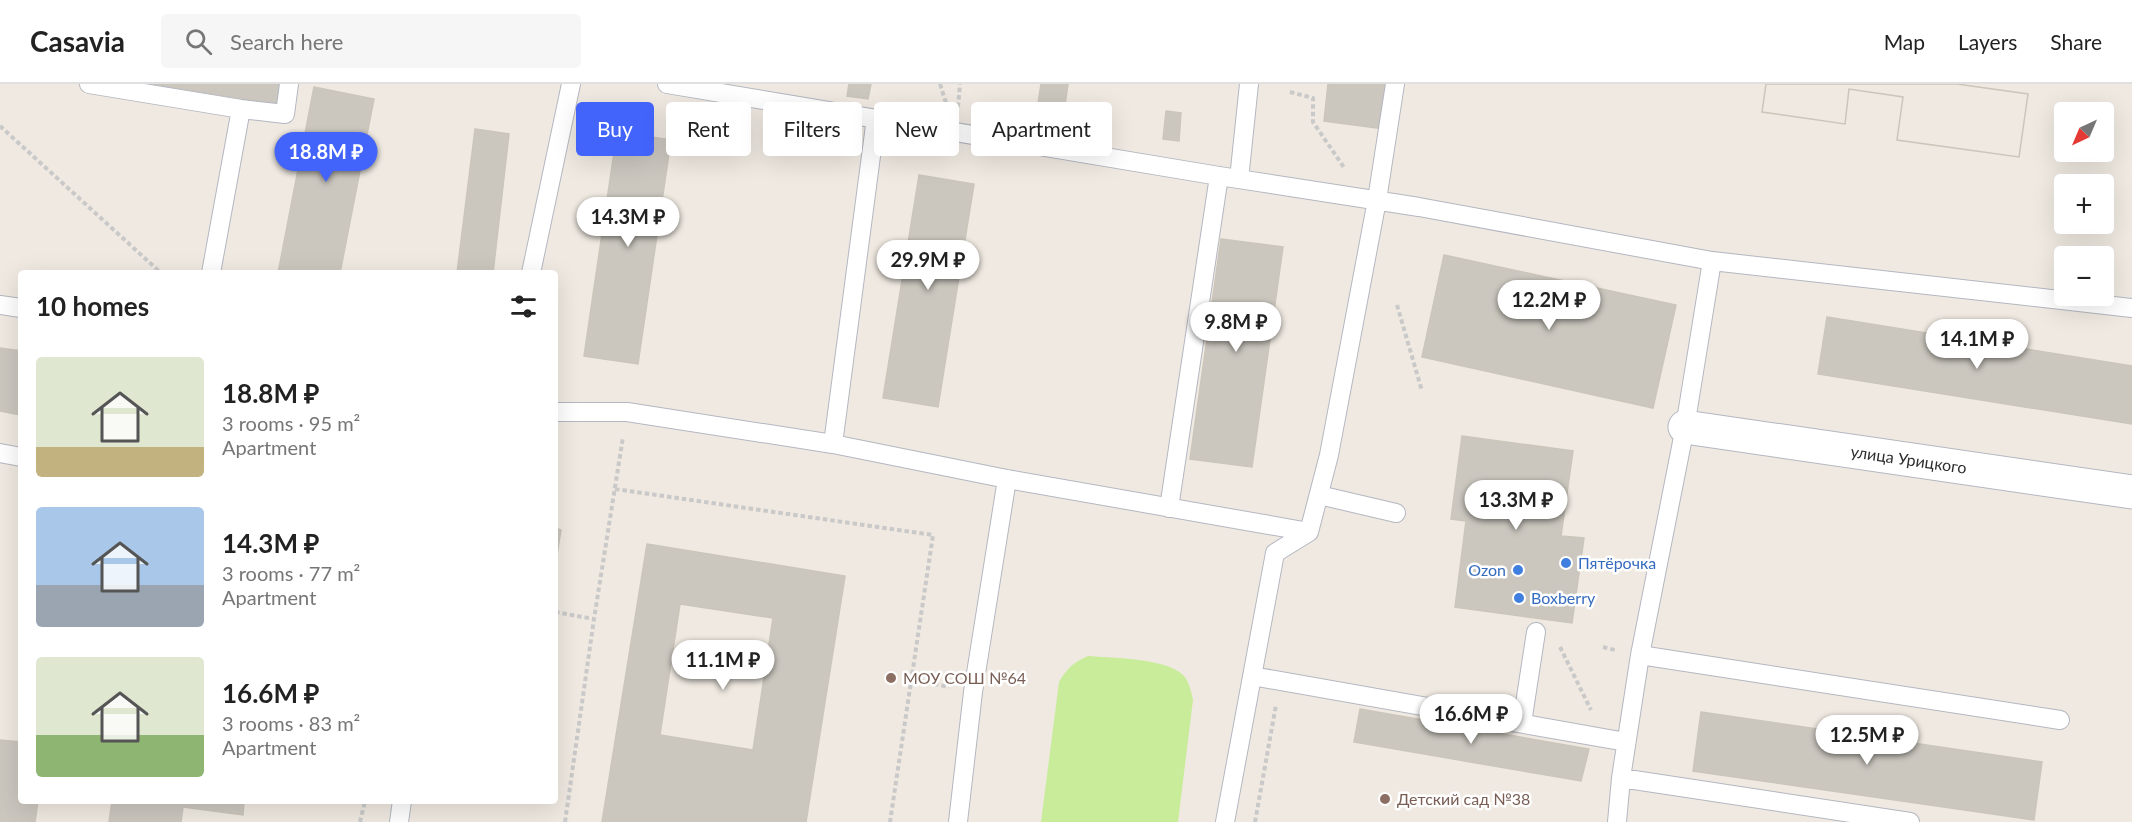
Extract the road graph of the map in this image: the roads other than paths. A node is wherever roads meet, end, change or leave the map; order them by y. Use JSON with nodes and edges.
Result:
{"nodes":[{"id":1,"x":89,"y":84,"type":"edge"},
{"id":2,"x":289,"y":84,"type":"edge"},
{"id":3,"x":571,"y":84,"type":"edge"},
{"id":4,"x":667,"y":84,"type":"edge"},
{"id":5,"x":1249,"y":84,"type":"edge"},
{"id":6,"x":1395,"y":84,"type":"edge"},
{"id":7,"x":241,"y":109,"type":"junction"},
{"id":8,"x":874,"y":118,"type":"edge"},
{"id":9,"x":959,"y":132,"type":"edge"},
{"id":10,"x":874,"y":133,"type":"edge"},
{"id":11,"x":1219,"y":176,"type":"junction"},
{"id":12,"x":1239,"y":179,"type":"junction"},
{"id":13,"x":1371,"y":199,"type":"junction"},
{"id":14,"x":1712,"y":261,"type":"junction"},
{"id":15,"x":212,"y":270,"type":"edge"},
{"id":16,"x":532,"y":270,"type":"edge"},
{"id":17,"x":0,"y":304,"type":"edge"},
{"id":18,"x":18,"y":307,"type":"edge"},
{"id":19,"x":2132,"y":308,"type":"edge"},
{"id":20,"x":558,"y":412,"type":"edge"},
{"id":21,"x":1685,"y":427,"type":"junction"},
{"id":22,"x":833,"y":444,"type":"junction"},
{"id":23,"x":0,"y":453,"type":"edge"},
{"id":24,"x":18,"y":457,"type":"edge"},
{"id":25,"x":1007,"y":479,"type":"junction"},
{"id":26,"x":2132,"y":492,"type":"edge"},
{"id":27,"x":1319,"y":495,"type":"junction"},
{"id":28,"x":1169,"y":508,"type":"junction"},
{"id":29,"x":1396,"y":513,"type":"dead end"},
{"id":30,"x":1309,"y":532,"type":"junction"},
{"id":31,"x":1536,"y":632,"type":"dead end"},
{"id":32,"x":1640,"y":655,"type":"junction"},
{"id":33,"x":1252,"y":676,"type":"junction"},
{"id":34,"x":2060,"y":720,"type":"dead end"},
{"id":35,"x":1522,"y":723,"type":"junction"},
{"id":36,"x":1626,"y":742,"type":"junction"},
{"id":37,"x":1621,"y":778,"type":"junction"},
{"id":38,"x":402,"y":804,"type":"edge"},
{"id":39,"x":399,"y":822,"type":"edge"},
{"id":40,"x":958,"y":822,"type":"edge"},
{"id":41,"x":1225,"y":822,"type":"edge"},
{"id":42,"x":1617,"y":822,"type":"edge"},
{"id":43,"x":1910,"y":822,"type":"edge"}],
"edges":[{"from":1,"to":7,"type":"lane"},
{"from":2,"to":7,"type":"lane"},
{"from":3,"to":16,"type":"lane"},
{"from":4,"to":8,"type":"lane"},
{"from":5,"to":12,"type":"lane"},
{"from":6,"to":13,"type":"lane"},
{"from":7,"to":15,"type":"lane"},
{"from":9,"to":11,"type":"lane"},
{"from":10,"to":22,"type":"lane"},
{"from":11,"to":12,"type":"lane"},
{"from":11,"to":28,"type":"lane"},
{"from":12,"to":13,"type":"lane"},
{"from":13,"to":14,"type":"lane"},
{"from":13,"to":27,"type":"lane"},
{"from":14,"to":19,"type":"lane"},
{"from":14,"to":21,"type":"lane"},
{"from":17,"to":18,"type":"lane"},
{"from":20,"to":22,"type":"lane"},
{"from":21,"to":26,"type":"street","name":"улица Урицкого"},
{"from":21,"to":32,"type":"lane"},
{"from":22,"to":25,"type":"lane"},
{"from":23,"to":24,"type":"lane"},
{"from":25,"to":28,"type":"lane"},
{"from":25,"to":40,"type":"lane"},
{"from":27,"to":29,"type":"lane"},
{"from":27,"to":30,"type":"lane"},
{"from":28,"to":30,"type":"lane"},
{"from":30,"to":33,"type":"lane"},
{"from":31,"to":35,"type":"lane"},
{"from":32,"to":34,"type":"lane"},
{"from":32,"to":36,"type":"lane"},
{"from":33,"to":35,"type":"lane"},
{"from":33,"to":41,"type":"lane"},
{"from":35,"to":36,"type":"lane"},
{"from":36,"to":37,"type":"lane"},
{"from":37,"to":42,"type":"lane"},
{"from":37,"to":43,"type":"lane"},
{"from":38,"to":39,"type":"lane"}]}
